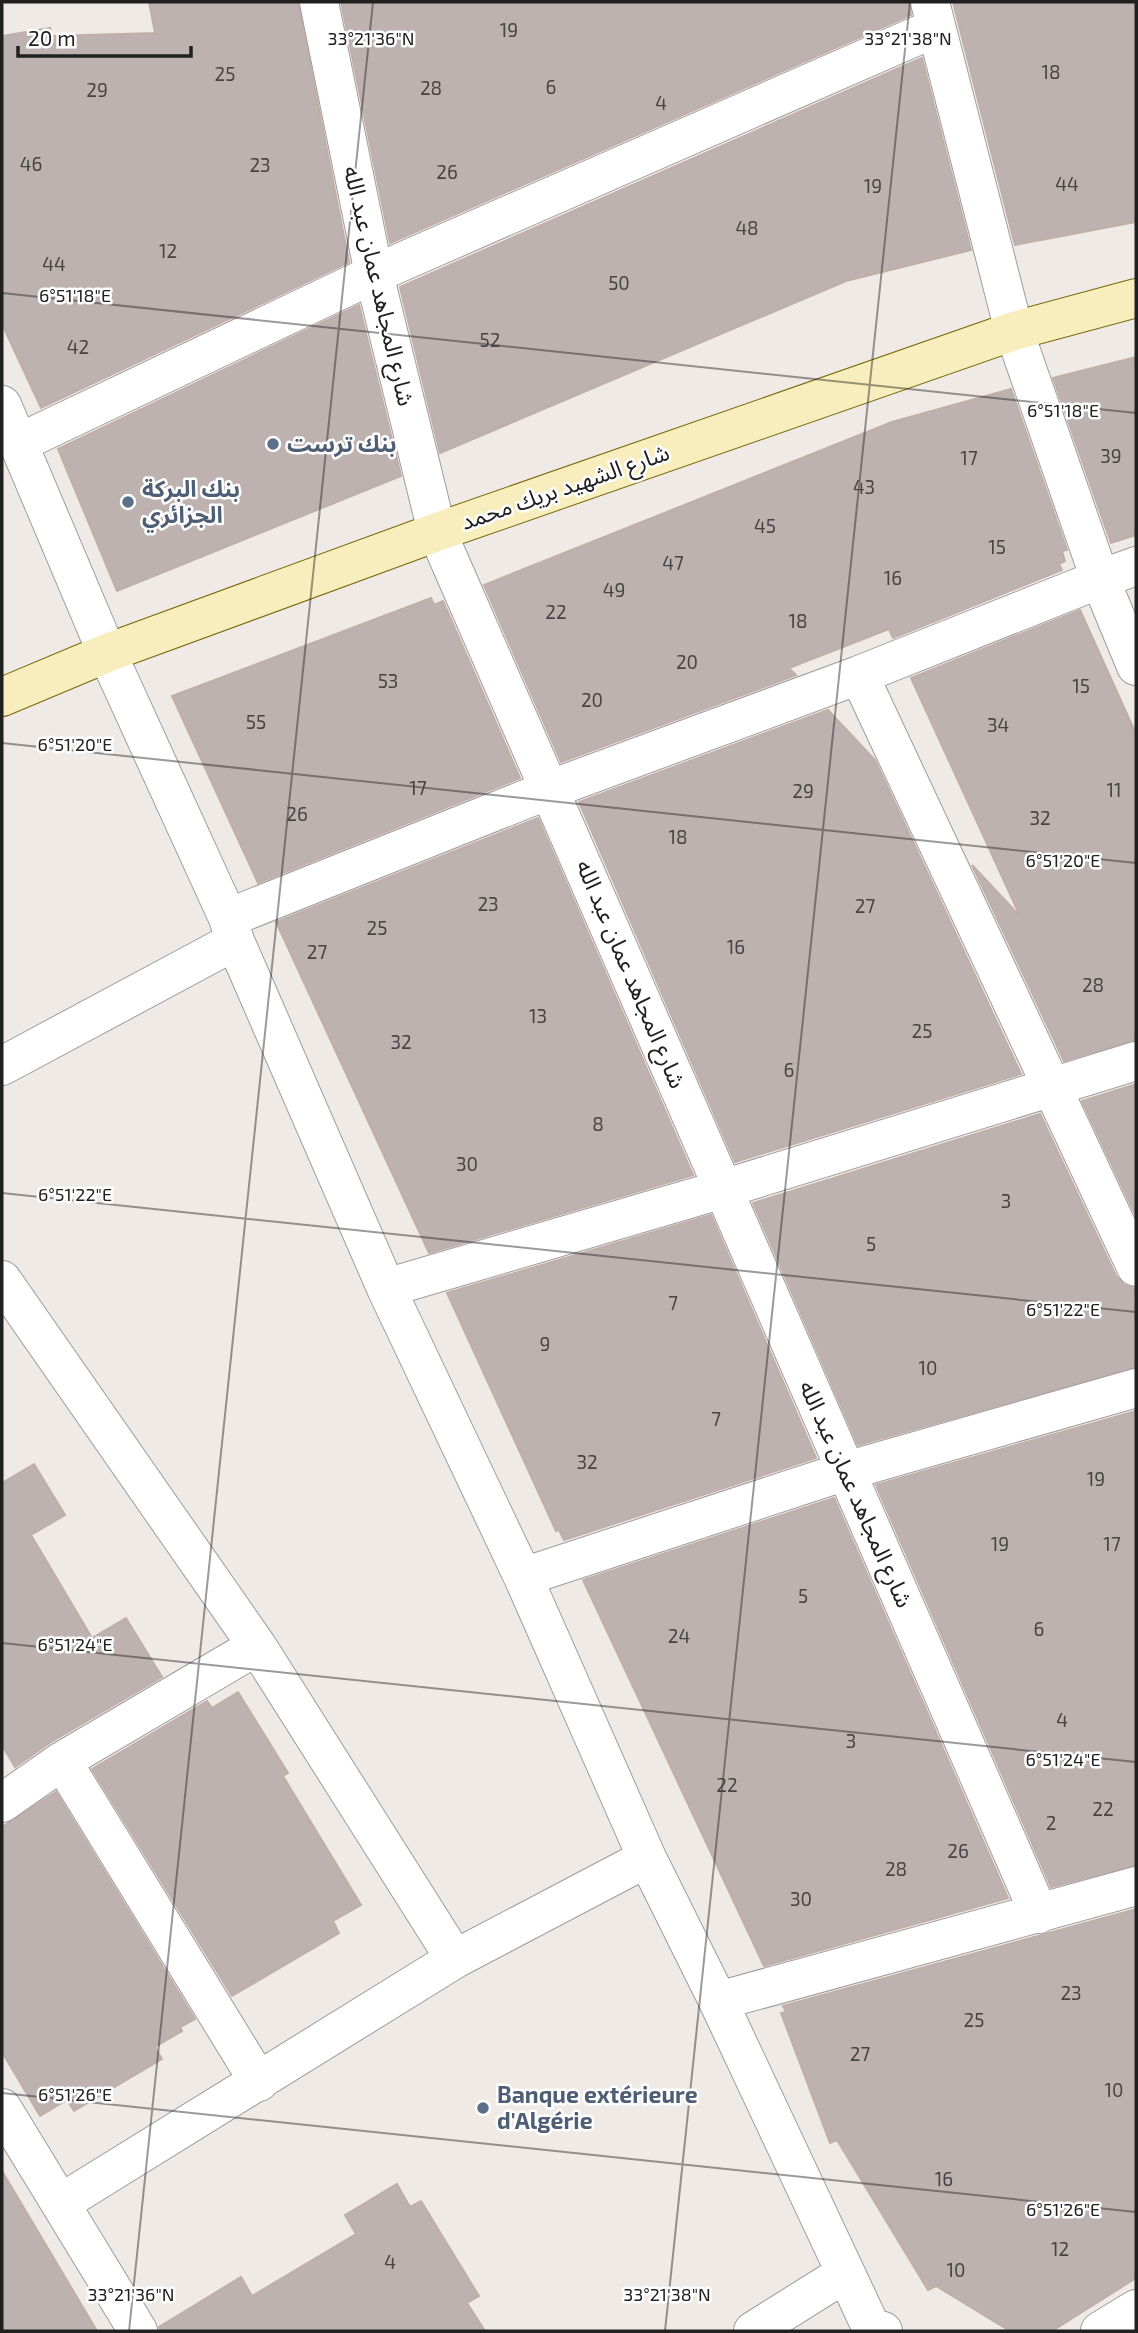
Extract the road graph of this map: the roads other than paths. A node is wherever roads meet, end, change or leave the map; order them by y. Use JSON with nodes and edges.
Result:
{"nodes":[{"id":1,"x":319,"y":2,"type":"edge"},
{"id":2,"x":933,"y":15,"type":"edge"},
{"id":3,"x":374,"y":274,"type":"junction"},
{"id":4,"x":1136,"y":298,"type":"edge"},
{"id":5,"x":1014,"y":331,"type":"junction"},
{"id":6,"x":2,"y":405,"type":"edge"},
{"id":7,"x":19,"y":443,"type":"junction"},
{"id":8,"x":438,"y":532,"type":"junction"},
{"id":9,"x":1136,"y":566,"type":"edge"},
{"id":10,"x":1100,"y":579,"type":"junction"},
{"id":11,"x":107,"y":653,"type":"junction"},
{"id":12,"x":1136,"y":666,"type":"edge"},
{"id":13,"x":859,"y":675,"type":"junction"},
{"id":14,"x":2,"y":697,"type":"edge"},
{"id":15,"x":551,"y":789,"type":"junction"},
{"id":16,"x":232,"y":929,"type":"junction"},
{"id":17,"x":1136,"y":1061,"type":"edge"},
{"id":18,"x":2,"y":1066,"type":"edge"},
{"id":19,"x":1051,"y":1086,"type":"junction"},
{"id":20,"x":723,"y":1189,"type":"junction"},
{"id":21,"x":1136,"y":1267,"type":"edge"},
{"id":22,"x":2,"y":1279,"type":"edge"},
{"id":23,"x":386,"y":1288,"type":"junction"},
{"id":24,"x":1136,"y":1388,"type":"edge"},
{"id":25,"x":846,"y":1471,"type":"junction"},
{"id":26,"x":523,"y":1577,"type":"junction"},
{"id":27,"x":257,"y":1646,"type":"junction"},
{"id":28,"x":62,"y":1761,"type":"junction"},
{"id":29,"x":2,"y":1803,"type":"edge"},
{"id":30,"x":647,"y":1858,"type":"junction"},
{"id":31,"x":1136,"y":1886,"type":"edge"},
{"id":32,"x":1039,"y":1914,"type":"junction"},
{"id":33,"x":455,"y":1959,"type":"junction"},
{"id":34,"x":718,"y":2001,"type":"junction"},
{"id":35,"x":259,"y":2082,"type":"junction"},
{"id":36,"x":2,"y":2108,"type":"edge"},
{"id":37,"x":61,"y":2203,"type":"junction"},
{"id":38,"x":844,"y":2274,"type":"junction"},
{"id":39,"x":1136,"y":2309,"type":"edge"},
{"id":40,"x":876,"y":2330,"type":"edge"},
{"id":41,"x":138,"y":2331,"type":"edge"},
{"id":42,"x":753,"y":2331,"type":"edge"},
{"id":43,"x":1100,"y":2331,"type":"edge"}],
"edges":[{"from":1,"to":3,"type":"street","name":"شارع المجاهد عمان عبد الله"},
{"from":2,"to":3,"type":"street"},
{"from":2,"to":5,"type":"street"},
{"from":3,"to":7,"type":"street"},
{"from":3,"to":8,"type":"street","name":"شارع المجاهد عمان عبد الله"},
{"from":4,"to":5,"type":"street","name":"شارع الشهيد بريك محمد"},
{"from":5,"to":8,"type":"street","name":"شارع الشهيد بريك محمد"},
{"from":5,"to":10,"type":"street"},
{"from":6,"to":7,"type":"street"},
{"from":7,"to":11,"type":"street"},
{"from":8,"to":11,"type":"street","name":"شارع الشهيد بريك محمد"},
{"from":8,"to":15,"type":"street","name":"شارع المجاهد عمان عبد الله"},
{"from":9,"to":10,"type":"street"},
{"from":10,"to":12,"type":"street"},
{"from":10,"to":13,"type":"street"},
{"from":11,"to":14,"type":"street","name":"شارع الشهيد بريك محمد"},
{"from":11,"to":16,"type":"street"},
{"from":13,"to":15,"type":"street"},
{"from":13,"to":19,"type":"street"},
{"from":15,"to":16,"type":"street"},
{"from":15,"to":20,"type":"street","name":"شارع المجاهد عمان عبد الله"},
{"from":16,"to":18,"type":"street"},
{"from":16,"to":23,"type":"street"},
{"from":17,"to":19,"type":"street"},
{"from":19,"to":20,"type":"street"},
{"from":19,"to":21,"type":"street"},
{"from":20,"to":23,"type":"street"},
{"from":20,"to":25,"type":"street","name":"شارع المجاهد عمان عبد الله"},
{"from":22,"to":27,"type":"street"},
{"from":23,"to":26,"type":"street"},
{"from":24,"to":25,"type":"street"},
{"from":25,"to":26,"type":"street"},
{"from":25,"to":32,"type":"street","name":"شارع المجاهد عمان عبد الله"},
{"from":26,"to":30,"type":"street"},
{"from":27,"to":28,"type":"street"},
{"from":27,"to":33,"type":"street"},
{"from":28,"to":29,"type":"street"},
{"from":28,"to":35,"type":"street"},
{"from":30,"to":33,"type":"street"},
{"from":30,"to":34,"type":"street"},
{"from":31,"to":32,"type":"street"},
{"from":32,"to":34,"type":"street"},
{"from":33,"to":35,"type":"street"},
{"from":34,"to":38,"type":"street"},
{"from":35,"to":37,"type":"street"},
{"from":36,"to":37,"type":"street"},
{"from":37,"to":41,"type":"street"},
{"from":38,"to":40,"type":"street"},
{"from":38,"to":42,"type":"street"},
{"from":39,"to":43,"type":"street"}]}
